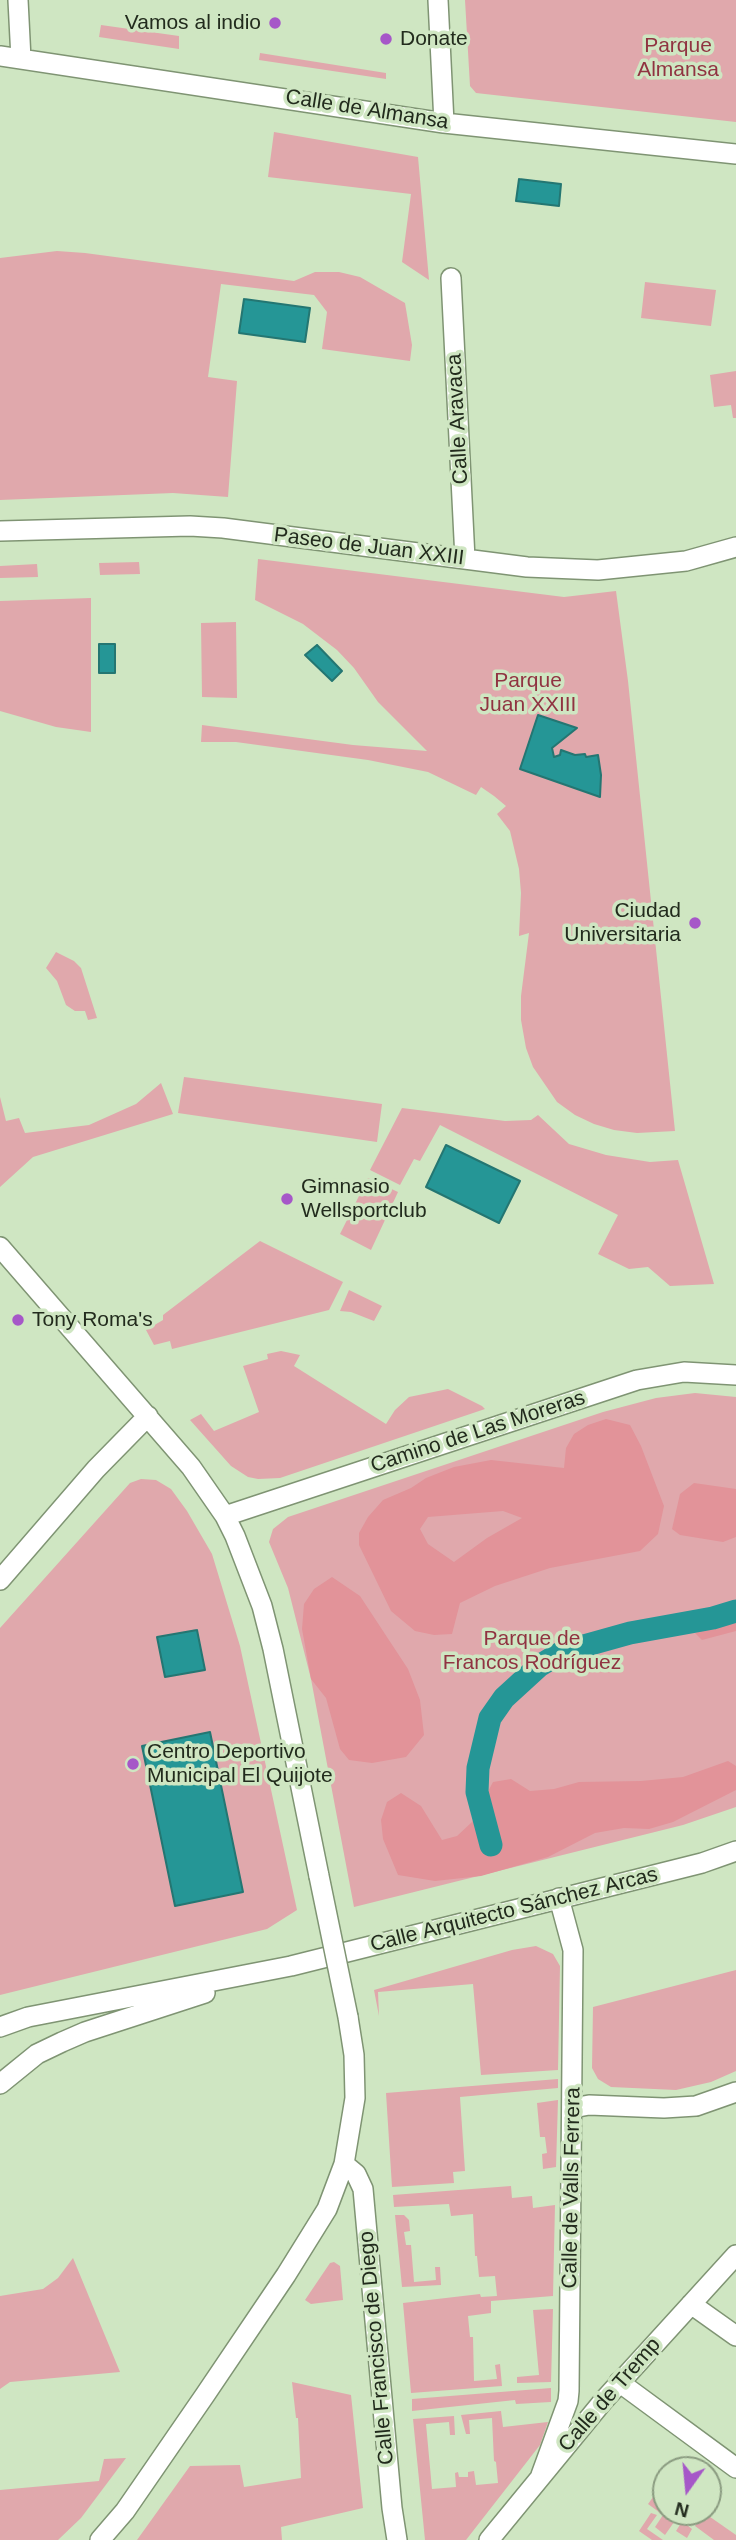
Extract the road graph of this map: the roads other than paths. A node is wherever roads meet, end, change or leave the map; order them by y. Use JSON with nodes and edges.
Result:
{"nodes":[{"id":1,"x":18,"y":0,"type":"edge"},
{"id":2,"x":438,"y":0,"type":"edge"},
{"id":3,"x":0,"y":56,"type":"edge"},
{"id":4,"x":21,"y":58,"type":"junction"},
{"id":5,"x":444,"y":123,"type":"junction"},
{"id":6,"x":736,"y":154,"type":"edge"},
{"id":7,"x":451,"y":278,"type":"dead end"},
{"id":8,"x":0,"y":531,"type":"edge"},
{"id":9,"x":736,"y":547,"type":"edge"},
{"id":10,"x":464,"y":559,"type":"junction"},
{"id":11,"x":0,"y":1247,"type":"edge"},
{"id":12,"x":736,"y":1375,"type":"edge"},
{"id":13,"x":148,"y":1416,"type":"junction"},
{"id":14,"x":225,"y":1516,"type":"junction"},
{"id":15,"x":0,"y":1580,"type":"edge"},
{"id":16,"x":736,"y":1852,"type":"edge"},
{"id":17,"x":559,"y":1898,"type":"junction"},
{"id":18,"x":290,"y":1966,"type":"junction"},
{"id":19,"x":0,"y":2028,"type":"edge"},
{"id":20,"x":0,"y":2084,"type":"edge"},
{"id":21,"x":736,"y":2092,"type":"edge"},
{"id":22,"x":573,"y":2108,"type":"junction"},
{"id":23,"x":344,"y":2164,"type":"junction"},
{"id":24,"x":736,"y":2255,"type":"edge"},
{"id":25,"x":691,"y":2304,"type":"junction"},
{"id":26,"x":736,"y":2336,"type":"edge"},
{"id":27,"x":619,"y":2382,"type":"junction"},
{"id":28,"x":568,"y":2401,"type":"junction"},
{"id":29,"x":593,"y":2413,"type":"junction"},
{"id":30,"x":736,"y":2468,"type":"edge"},
{"id":31,"x":541,"y":2475,"type":"junction"},
{"id":32,"x":100,"y":2540,"type":"edge"},
{"id":33,"x":397,"y":2540,"type":"edge"},
{"id":34,"x":489,"y":2540,"type":"edge"}],
"edges":[{"from":1,"to":4,"type":"street"},
{"from":2,"to":5,"type":"street"},
{"from":3,"to":4,"type":"street","name":"Calle de Almansa"},
{"from":4,"to":5,"type":"street","name":"Calle de Almansa"},
{"from":5,"to":6,"type":"street","name":"Calle de Almansa"},
{"from":7,"to":10,"type":"street","name":"Calle Aravaca"},
{"from":8,"to":10,"type":"street","name":"Paseo de Juan XXIII"},
{"from":9,"to":10,"type":"street","name":"Paseo de Juan XXIII"},
{"from":11,"to":13,"type":"street"},
{"from":12,"to":14,"type":"street","name":"Camino de Las Moreras"},
{"from":13,"to":14,"type":"street"},
{"from":13,"to":15,"type":"street"},
{"from":14,"to":23,"type":"street","bridge":true},
{"from":16,"to":17,"type":"street","name":"Calle Arquitecto Sánchez Arcas"},
{"from":17,"to":18,"type":"street","name":"Calle Arquitecto Sánchez Arcas"},
{"from":17,"to":22,"type":"street","name":"Calle de Valls Ferrera"},
{"from":18,"to":19,"type":"street","name":"Calle Arquitecto Sánchez Arcas"},
{"from":18,"to":20,"type":"street","name":"Calle Arquitecto Sánchez Arcas"},
{"from":21,"to":22,"type":"street"},
{"from":22,"to":28,"type":"street","name":"Calle de Valls Ferrera"},
{"from":23,"to":32,"type":"street"},
{"from":23,"to":33,"type":"street","name":"Calle Francisco de Diego"},
{"from":24,"to":25,"type":"street","name":"Calle de Tremp"},
{"from":25,"to":26,"type":"street"},
{"from":25,"to":27,"type":"street","name":"Calle de Tremp"},
{"from":27,"to":29,"type":"street","name":"Calle de Tremp"},
{"from":27,"to":30,"type":"street"},
{"from":28,"to":29,"type":"street"},
{"from":28,"to":31,"type":"street","name":"Calle de Valls Ferrera"},
{"from":29,"to":31,"type":"street","name":"Calle de Tremp"},
{"from":31,"to":34,"type":"street","name":"Calle de Tremp"}]}
